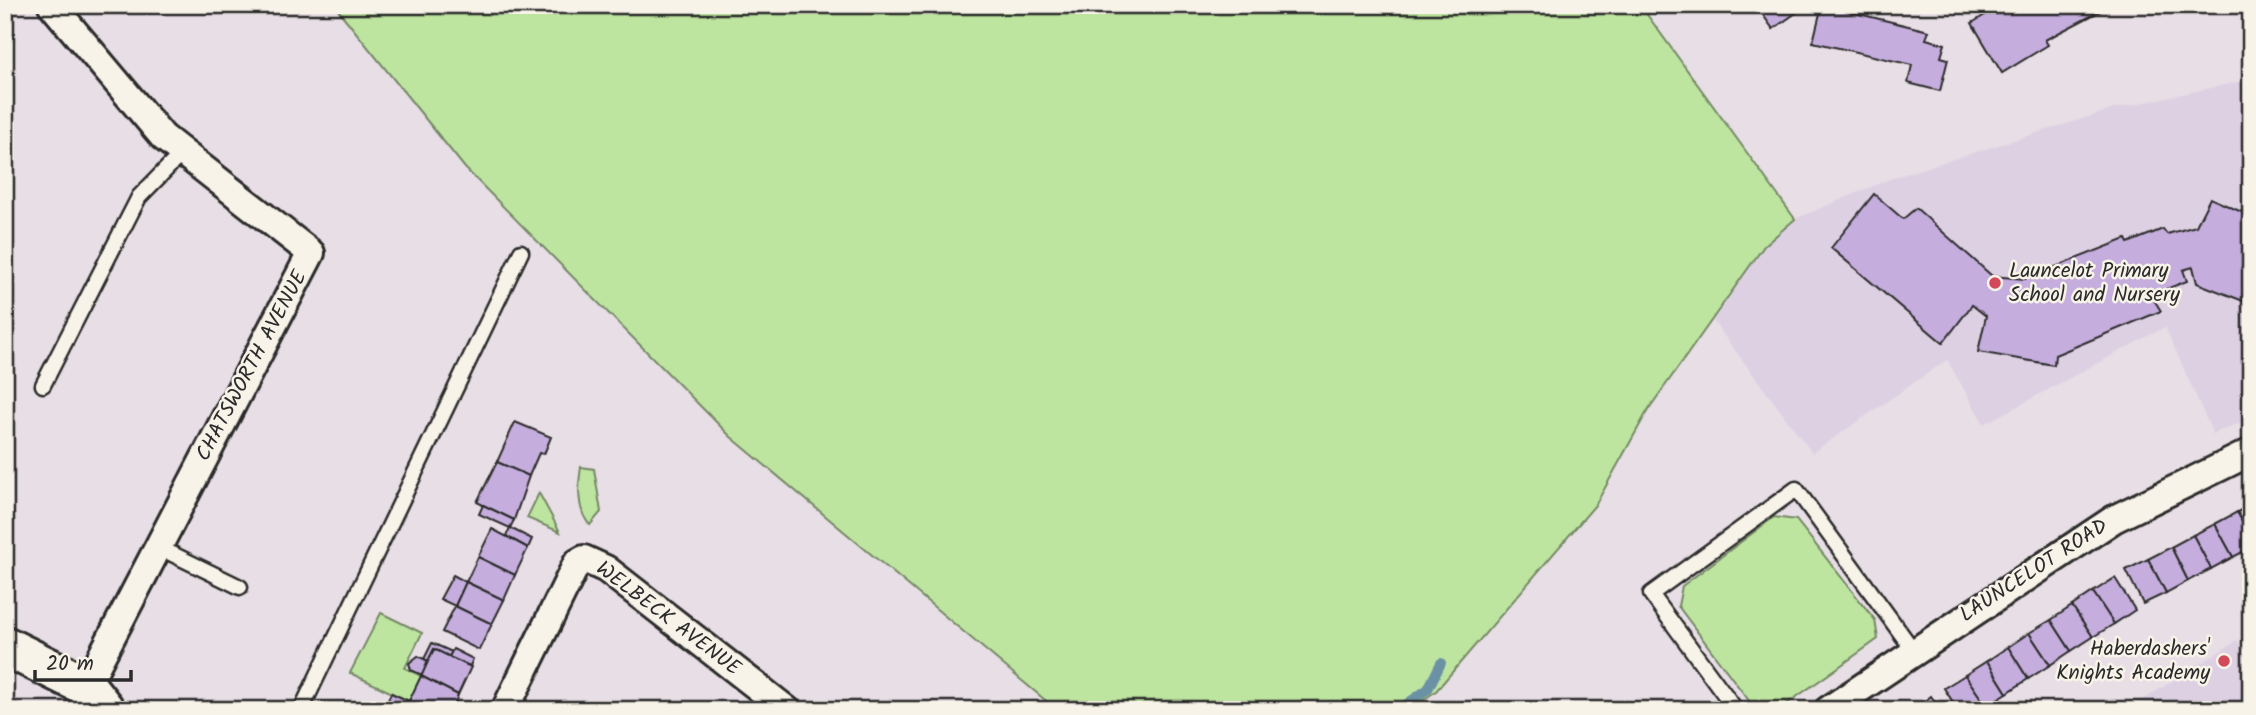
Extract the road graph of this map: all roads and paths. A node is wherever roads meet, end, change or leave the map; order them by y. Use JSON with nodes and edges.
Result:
{"nodes":[{"id":1,"x":52,"y":5,"type":"edge"},
{"id":2,"x":183,"y":152,"type":"junction"},
{"id":3,"x":521,"y":252,"type":"dead end"},
{"id":4,"x":43,"y":385,"type":"dead end"},
{"id":5,"x":2251,"y":452,"type":"edge"},
{"id":6,"x":158,"y":547,"type":"junction"},
{"id":7,"x":240,"y":587,"type":"dead end"},
{"id":8,"x":5,"y":646,"type":"edge"},
{"id":9,"x":1913,"y":650,"type":"junction"},
{"id":10,"x":95,"y":698,"type":"edge"},
{"id":11,"x":301,"y":710,"type":"edge"},
{"id":12,"x":505,"y":710,"type":"edge"},
{"id":13,"x":787,"y":710,"type":"edge"},
{"id":14,"x":1736,"y":710,"type":"edge"},
{"id":15,"x":1828,"y":710,"type":"edge"}],
"edges":[{"from":1,"to":2,"type":"street","name":"CHATSWORTH AVENUE"},
{"from":2,"to":4,"type":"lane"},
{"from":2,"to":6,"type":"street","name":"CHATSWORTH AVENUE"},
{"from":3,"to":11,"type":"lane"},
{"from":5,"to":9,"type":"street","name":"LAUNCELOT ROAD"},
{"from":6,"to":7,"type":"lane"},
{"from":6,"to":10,"type":"street","name":"CHATSWORTH AVENUE"},
{"from":8,"to":10,"type":"main road"},
{"from":9,"to":14,"type":"lane"},
{"from":9,"to":15,"type":"street","name":"LAUNCELOT ROAD"},
{"from":12,"to":13,"type":"street","name":"WELBECK AVENUE"}]}
